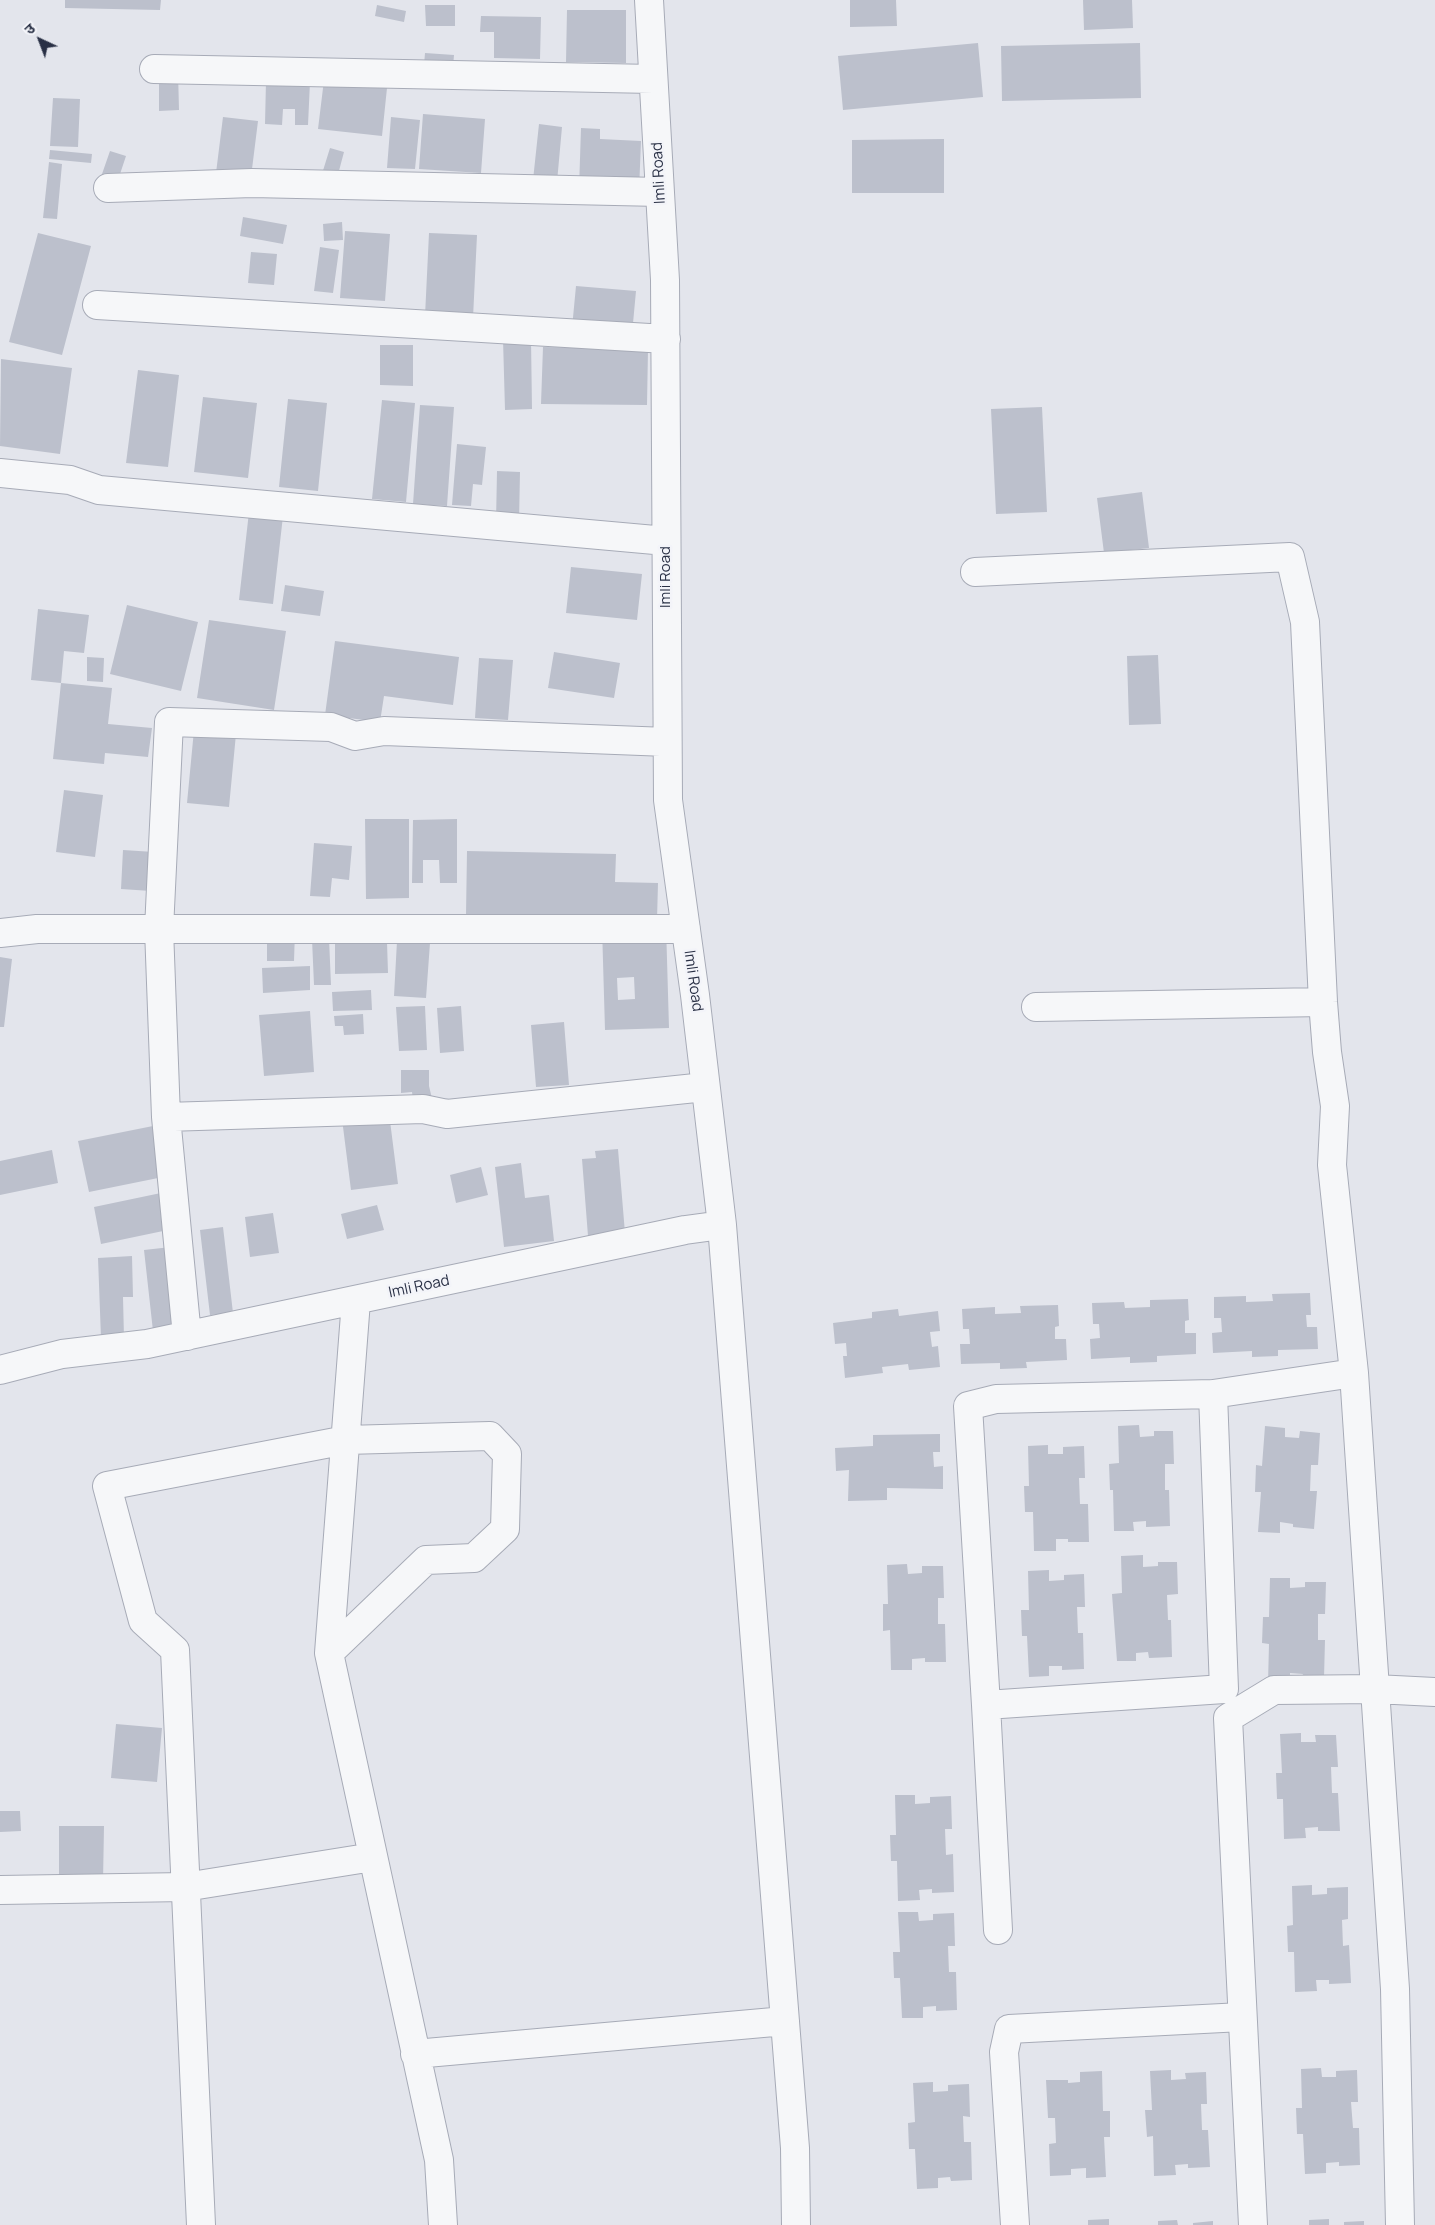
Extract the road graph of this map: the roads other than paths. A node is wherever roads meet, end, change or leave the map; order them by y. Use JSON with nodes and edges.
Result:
{"nodes":[{"id":1,"x":650,"y":0,"type":"edge"},
{"id":2,"x":154,"y":69,"type":"dead end"},
{"id":3,"x":653,"y":79,"type":"junction"},
{"id":4,"x":108,"y":188,"type":"dead end"},
{"id":5,"x":660,"y":192,"type":"junction"},
{"id":6,"x":98,"y":304,"type":"dead end"},
{"id":7,"x":666,"y":339,"type":"junction"},
{"id":8,"x":0,"y":473,"type":"edge"},
{"id":9,"x":666,"y":541,"type":"junction"},
{"id":10,"x":975,"y":572,"type":"dead end"},
{"id":11,"x":667,"y":742,"type":"junction"},
{"id":12,"x":160,"y":929,"type":"junction"},
{"id":13,"x":686,"y":929,"type":"junction"},
{"id":14,"x":0,"y":933,"type":"edge"},
{"id":15,"x":1323,"y":1002,"type":"junction"},
{"id":16,"x":1036,"y":1007,"type":"dead end"},
{"id":17,"x":705,"y":1086,"type":"junction"},
{"id":18,"x":166,"y":1117,"type":"junction"},
{"id":19,"x":722,"y":1225,"type":"junction"},
{"id":20,"x":356,"y":1301,"type":"junction"},
{"id":21,"x":187,"y":1336,"type":"junction"},
{"id":22,"x":0,"y":1370,"type":"edge"},
{"id":23,"x":1354,"y":1373,"type":"junction"},
{"id":24,"x":1213,"y":1394,"type":"junction"},
{"id":25,"x":346,"y":1440,"type":"junction"},
{"id":26,"x":329,"y":1653,"type":"junction"},
{"id":27,"x":1375,"y":1689,"type":"junction"},
{"id":28,"x":1435,"y":1692,"type":"edge"},
{"id":29,"x":986,"y":1705,"type":"junction"},
{"id":30,"x":373,"y":1857,"type":"junction"},
{"id":31,"x":186,"y":1888,"type":"junction"},
{"id":32,"x":0,"y":1890,"type":"edge"},
{"id":33,"x":998,"y":1930,"type":"dead end"},
{"id":34,"x":1242,"y":2017,"type":"junction"},
{"id":35,"x":785,"y":2020,"type":"junction"},
{"id":36,"x":416,"y":2054,"type":"junction"},
{"id":37,"x":201,"y":2225,"type":"edge"},
{"id":38,"x":443,"y":2225,"type":"edge"},
{"id":39,"x":796,"y":2225,"type":"edge"},
{"id":40,"x":1015,"y":2225,"type":"edge"},
{"id":41,"x":1253,"y":2225,"type":"edge"},
{"id":42,"x":1400,"y":2225,"type":"edge"}],
"edges":[{"from":1,"to":3,"type":"street","name":"Imli Road"},
{"from":2,"to":3,"type":"street"},
{"from":3,"to":5,"type":"street","name":"Imli Road"},
{"from":4,"to":5,"type":"street"},
{"from":5,"to":7,"type":"street","name":"Imli Road"},
{"from":6,"to":7,"type":"street"},
{"from":7,"to":9,"type":"street","name":"Imli Road"},
{"from":8,"to":9,"type":"street"},
{"from":9,"to":11,"type":"street","name":"Imli Road"},
{"from":10,"to":15,"type":"street"},
{"from":11,"to":12,"type":"street"},
{"from":11,"to":13,"type":"street","name":"Imli Road"},
{"from":12,"to":13,"type":"street"},
{"from":12,"to":14,"type":"street"},
{"from":12,"to":18,"type":"street"},
{"from":13,"to":17,"type":"street","name":"Imli Road"},
{"from":15,"to":16,"type":"street"},
{"from":15,"to":23,"type":"street"},
{"from":17,"to":18,"type":"street"},
{"from":17,"to":19,"type":"street","name":"Imli Road"},
{"from":18,"to":21,"type":"street"},
{"from":19,"to":20,"type":"street","name":"Imli Road"},
{"from":19,"to":35,"type":"street"},
{"from":20,"to":21,"type":"street","name":"Imli Road"},
{"from":20,"to":25,"type":"street"},
{"from":21,"to":22,"type":"street","name":"Imli Road"},
{"from":23,"to":24,"type":"street"},
{"from":23,"to":27,"type":"street"},
{"from":24,"to":29,"type":"street"},
{"from":24,"to":29,"type":"street"},
{"from":25,"to":26,"type":"street"},
{"from":25,"to":26,"type":"street"},
{"from":25,"to":31,"type":"street"},
{"from":26,"to":30,"type":"street"},
{"from":27,"to":28,"type":"street"},
{"from":27,"to":34,"type":"street"},
{"from":27,"to":42,"type":"street"},
{"from":29,"to":33,"type":"street"},
{"from":30,"to":31,"type":"street"},
{"from":30,"to":36,"type":"street"},
{"from":31,"to":32,"type":"street"},
{"from":31,"to":37,"type":"street"},
{"from":34,"to":40,"type":"street"},
{"from":34,"to":41,"type":"street"},
{"from":35,"to":36,"type":"street"},
{"from":35,"to":39,"type":"street"},
{"from":36,"to":38,"type":"street"}]}
